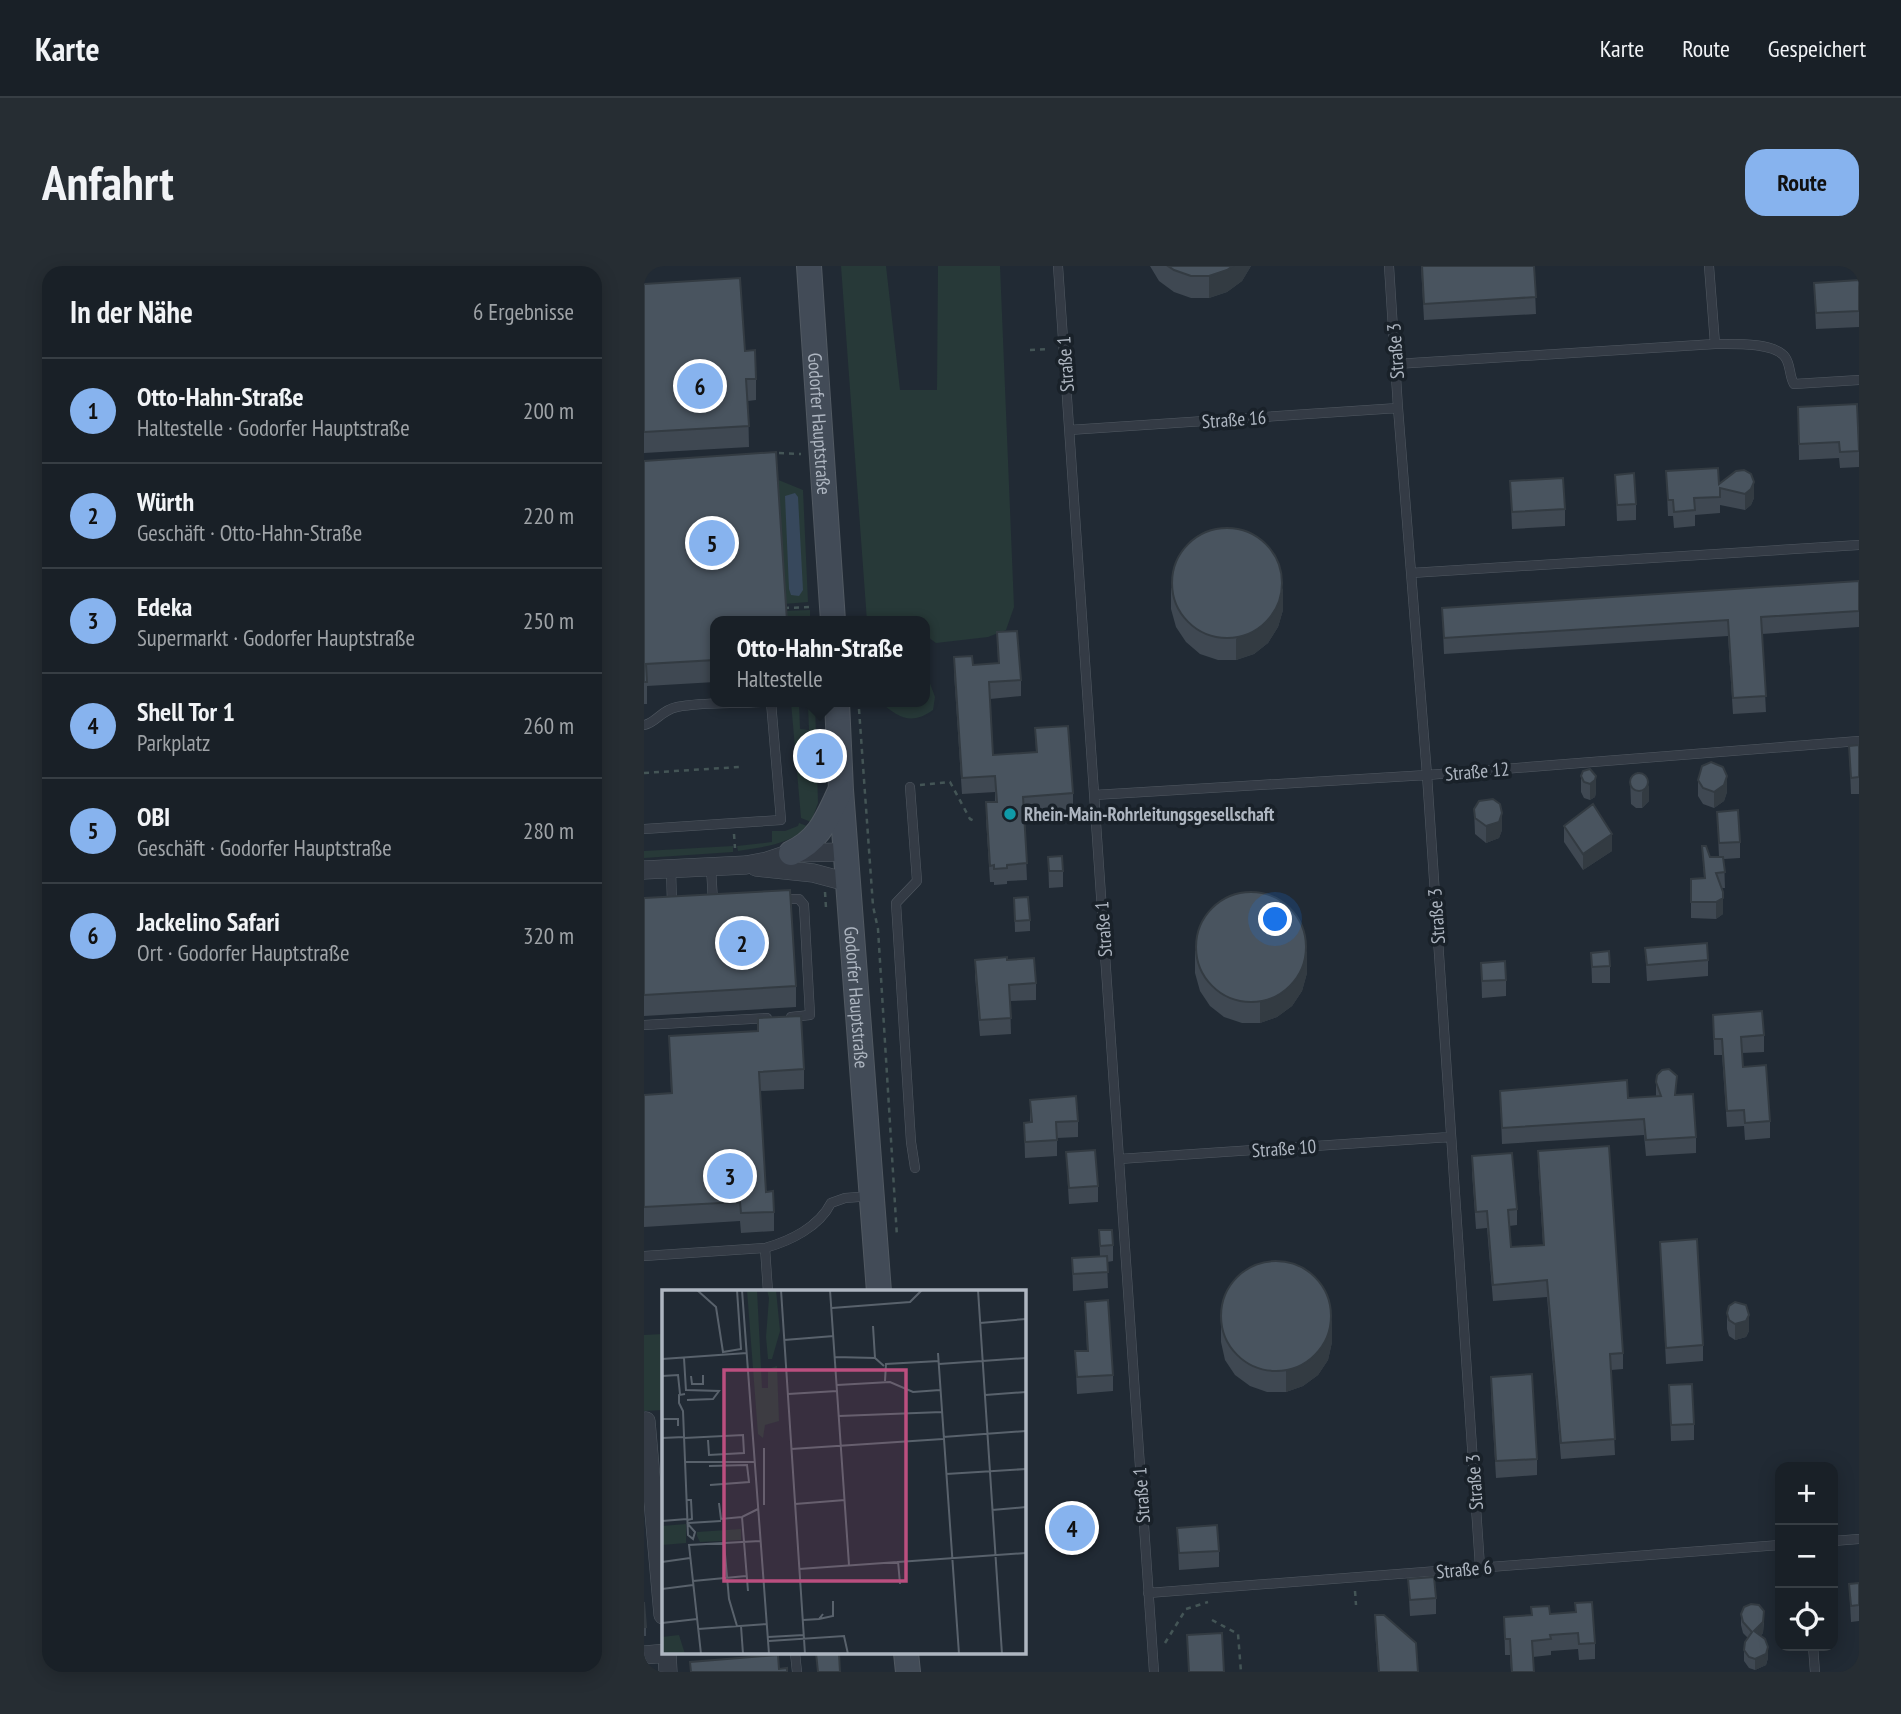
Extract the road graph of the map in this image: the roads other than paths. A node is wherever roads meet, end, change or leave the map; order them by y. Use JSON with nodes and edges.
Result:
{"nodes":[{"id":1,"x":809,"y":266,"type":"edge"},
{"id":2,"x":1058,"y":266,"type":"edge"},
{"id":3,"x":1390,"y":266,"type":"edge"},
{"id":4,"x":1709,"y":266,"type":"edge"},
{"id":5,"x":1715,"y":344,"type":"junction"},
{"id":6,"x":1396,"y":364,"type":"junction"},
{"id":7,"x":1859,"y":380,"type":"edge"},
{"id":8,"x":1398,"y":408,"type":"junction"},
{"id":9,"x":1069,"y":430,"type":"junction"},
{"id":10,"x":1859,"y":545,"type":"edge"},
{"id":11,"x":1411,"y":573,"type":"junction"},
{"id":12,"x":833,"y":614,"type":"edge"},
{"id":13,"x":710,"y":705,"type":"edge"},
{"id":14,"x":771,"y":707,"type":"edge"},
{"id":15,"x":837,"y":707,"type":"edge"},
{"id":16,"x":644,"y":724,"type":"edge"},
{"id":17,"x":1859,"y":741,"type":"edge"},
{"id":18,"x":1427,"y":775,"type":"junction"},
{"id":19,"x":910,"y":787,"type":"road end"},
{"id":20,"x":841,"y":790,"type":"junction"},
{"id":21,"x":1094,"y":795,"type":"junction"},
{"id":22,"x":644,"y":829,"type":"edge"},
{"id":23,"x":845,"y":852,"type":"junction"},
{"id":24,"x":791,"y":853,"type":"junction"},
{"id":25,"x":746,"y":865,"type":"junction"},
{"id":26,"x":711,"y":867,"type":"junction"},
{"id":27,"x":671,"y":869,"type":"junction"},
{"id":28,"x":644,"y":870,"type":"edge"},
{"id":29,"x":847,"y":882,"type":"junction"},
{"id":30,"x":765,"y":900,"type":"edge"},
{"id":31,"x":726,"y":901,"type":"edge"},
{"id":32,"x":699,"y":902,"type":"edge"},
{"id":33,"x":713,"y":902,"type":"junction"},
{"id":34,"x":686,"y":903,"type":"edge"},
{"id":35,"x":659,"y":904,"type":"edge"},
{"id":36,"x":673,"y":904,"type":"junction"},
{"id":37,"x":644,"y":1025,"type":"edge"},
{"id":38,"x":1450,"y":1137,"type":"junction"},
{"id":39,"x":1119,"y":1159,"type":"junction"},
{"id":40,"x":915,"y":1168,"type":"dead end"},
{"id":41,"x":873,"y":1196,"type":"junction"},
{"id":42,"x":765,"y":1248,"type":"junction"},
{"id":43,"x":644,"y":1256,"type":"edge"},
{"id":44,"x":768,"y":1290,"type":"edge"},
{"id":45,"x":879,"y":1290,"type":"edge"},
{"id":46,"x":651,"y":1420,"type":"edge"},
{"id":47,"x":1859,"y":1539,"type":"edge"},
{"id":48,"x":1838,"y":1541,"type":"edge"},
{"id":49,"x":1775,"y":1545,"type":"edge"},
{"id":50,"x":1480,"y":1567,"type":"junction"},
{"id":51,"x":1148,"y":1593,"type":"junction"},
{"id":52,"x":662,"y":1599,"type":"edge"},
{"id":53,"x":1814,"y":1651,"type":"edge"},
{"id":54,"x":662,"y":1653,"type":"edge"},
{"id":55,"x":667,"y":1654,"type":"edge"},
{"id":56,"x":795,"y":1654,"type":"edge"},
{"id":57,"x":906,"y":1654,"type":"edge"},
{"id":58,"x":644,"y":1655,"type":"edge"},
{"id":59,"x":668,"y":1672,"type":"edge"},
{"id":60,"x":797,"y":1672,"type":"edge"},
{"id":61,"x":908,"y":1672,"type":"edge"},
{"id":62,"x":1154,"y":1672,"type":"edge"},
{"id":63,"x":1815,"y":1672,"type":"edge"}],
"edges":[{"from":1,"to":12,"type":"main road","name":"Godorfer Hauptstraße"},
{"from":2,"to":9,"type":"lane","name":"Straße 1"},
{"from":3,"to":6,"type":"lane","name":"Straße 3"},
{"from":4,"to":5,"type":"lane"},
{"from":5,"to":6,"type":"lane"},
{"from":5,"to":7,"type":"lane"},
{"from":6,"to":8,"type":"lane","name":"Straße 3"},
{"from":8,"to":9,"type":"lane","name":"Straße 16"},
{"from":8,"to":11,"type":"lane","name":"Straße 3"},
{"from":9,"to":21,"type":"lane","name":"Straße 1"},
{"from":10,"to":11,"type":"lane"},
{"from":11,"to":18,"type":"lane","name":"Straße 3"},
{"from":13,"to":16,"type":"lane"},
{"from":14,"to":22,"type":"lane"},
{"from":15,"to":20,"type":"main road","name":"Godorfer Hauptstraße"},
{"from":17,"to":18,"type":"lane","name":"Straße 12"},
{"from":18,"to":21,"type":"lane","name":"Straße 12"},
{"from":18,"to":38,"type":"lane","name":"Straße 3"},
{"from":19,"to":40,"type":"lane"},
{"from":20,"to":23,"type":"main road","name":"Godorfer Hauptstraße"},
{"from":20,"to":24,"type":"main road"},
{"from":21,"to":39,"type":"lane","name":"Straße 1"},
{"from":23,"to":24,"type":"street"},
{"from":23,"to":29,"type":"main road","name":"Godorfer Hauptstraße"},
{"from":24,"to":25,"type":"street"},
{"from":25,"to":26,"type":"street"},
{"from":25,"to":29,"type":"street"},
{"from":26,"to":27,"type":"street"},
{"from":26,"to":33,"type":"lane"},
{"from":27,"to":28,"type":"street"},
{"from":27,"to":36,"type":"lane"},
{"from":29,"to":41,"type":"main road","name":"Godorfer Hauptstraße"},
{"from":30,"to":37,"type":"lane"},
{"from":31,"to":33,"type":"lane"},
{"from":32,"to":33,"type":"lane"},
{"from":34,"to":36,"type":"lane"},
{"from":35,"to":36,"type":"lane"},
{"from":38,"to":39,"type":"lane","name":"Straße 10"},
{"from":38,"to":50,"type":"lane","name":"Straße 3"},
{"from":39,"to":51,"type":"lane","name":"Straße 1"},
{"from":41,"to":42,"type":"lane"},
{"from":41,"to":45,"type":"main road","name":"Godorfer Hauptstraße"},
{"from":42,"to":43,"type":"lane"},
{"from":42,"to":44,"type":"lane"},
{"from":46,"to":52,"type":"street"},
{"from":47,"to":48,"type":"lane"},
{"from":49,"to":50,"type":"lane","name":"Straße 6"},
{"from":50,"to":51,"type":"lane","name":"Straße 6"},
{"from":51,"to":62,"type":"lane","name":"Straße 1"},
{"from":53,"to":63,"type":"lane"},
{"from":54,"to":58,"type":"street"},
{"from":55,"to":59,"type":"street"},
{"from":56,"to":60,"type":"lane"},
{"from":57,"to":61,"type":"main road"}]}
